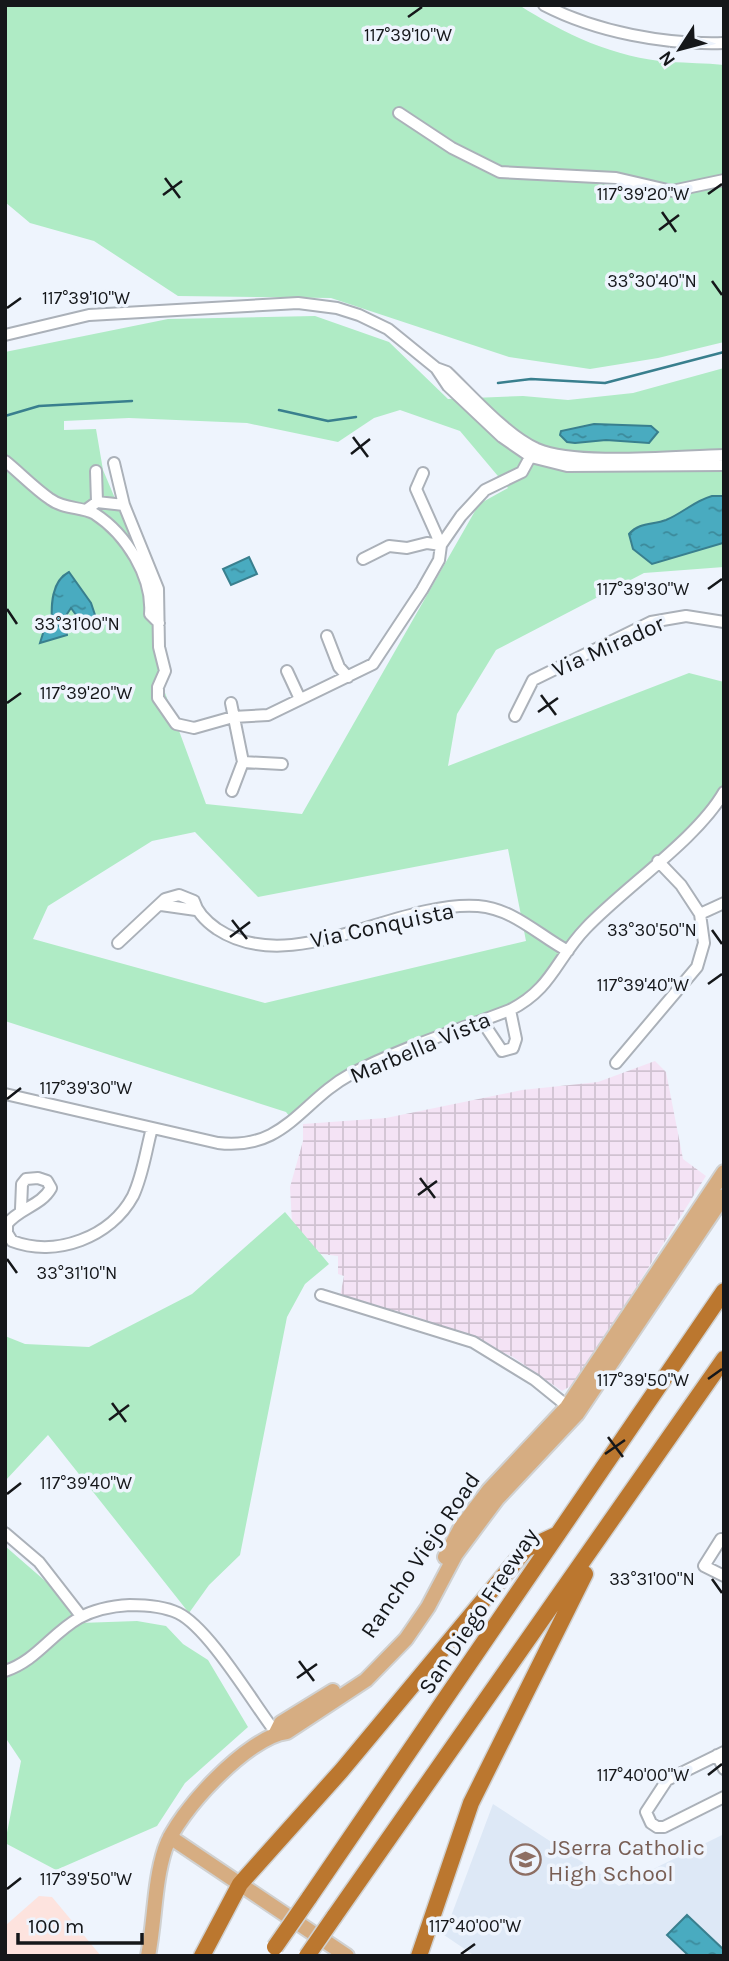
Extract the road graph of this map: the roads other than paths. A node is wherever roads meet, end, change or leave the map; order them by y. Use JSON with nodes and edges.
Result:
{"nodes":[{"id":1,"x":544,"y":5,"type":"edge"},
{"id":2,"x":724,"y":43,"type":"edge"},
{"id":3,"x":399,"y":113,"type":"dead end"},
{"id":4,"x":724,"y":180,"type":"edge"},
{"id":5,"x":5,"y":335,"type":"edge"},
{"id":6,"x":533,"y":453,"type":"junction"},
{"id":7,"x":724,"y":455,"type":"edge"},
{"id":8,"x":5,"y":461,"type":"edge"},
{"id":9,"x":114,"y":463,"type":"dead end"},
{"id":10,"x":724,"y":465,"type":"edge"},
{"id":11,"x":96,"y":471,"type":"dead end"},
{"id":12,"x":423,"y":473,"type":"dead end"},
{"id":13,"x":97,"y":502,"type":"junction"},
{"id":14,"x":124,"y":505,"type":"junction"},
{"id":15,"x":86,"y":510,"type":"junction"},
{"id":16,"x":441,"y":545,"type":"junction"},
{"id":17,"x":363,"y":559,"type":"dead end"},
{"id":18,"x":724,"y":622,"type":"edge"},
{"id":19,"x":159,"y":623,"type":"junction"},
{"id":20,"x":327,"y":636,"type":"dead end"},
{"id":21,"x":287,"y":671,"type":"dead end"},
{"id":22,"x":348,"y":677,"type":"junction"},
{"id":23,"x":300,"y":699,"type":"junction"},
{"id":24,"x":231,"y":703,"type":"dead end"},
{"id":25,"x":515,"y":716,"type":"dead end"},
{"id":26,"x":233,"y":717,"type":"junction"},
{"id":27,"x":243,"y":761,"type":"junction"},
{"id":28,"x":282,"y":764,"type":"dead end"},
{"id":29,"x":232,"y":791,"type":"dead end"},
{"id":30,"x":724,"y":792,"type":"edge"},
{"id":31,"x":658,"y":861,"type":"junction"},
{"id":32,"x":724,"y":903,"type":"edge"},
{"id":33,"x":700,"y":914,"type":"junction"},
{"id":34,"x":118,"y":943,"type":"dead end"},
{"id":35,"x":568,"y":951,"type":"junction"},
{"id":36,"x":510,"y":1010,"type":"junction"},
{"id":37,"x":482,"y":1021,"type":"junction"},
{"id":38,"x":616,"y":1063,"type":"dead end"},
{"id":39,"x":5,"y":1094,"type":"edge"},
{"id":40,"x":152,"y":1128,"type":"junction"},
{"id":41,"x":724,"y":1171,"type":"edge"},
{"id":42,"x":724,"y":1196,"type":"edge"},
{"id":43,"x":21,"y":1209,"type":"dead end"},
{"id":44,"x":724,"y":1291,"type":"edge"},
{"id":45,"x":321,"y":1296,"type":"dead end"},
{"id":46,"x":724,"y":1359,"type":"edge"},
{"id":47,"x":572,"y":1411,"type":"junction"},
{"id":48,"x":613,"y":1518,"type":"junction"},
{"id":49,"x":5,"y":1533,"type":"edge"},
{"id":50,"x":556,"y":1535,"type":"junction"},
{"id":51,"x":722,"y":1540,"type":"edge"},
{"id":52,"x":724,"y":1576,"type":"edge"},
{"id":53,"x":81,"y":1616,"type":"junction"},
{"id":54,"x":5,"y":1671,"type":"edge"},
{"id":55,"x":276,"y":1733,"type":"junction"},
{"id":56,"x":721,"y":1754,"type":"edge"},
{"id":57,"x":724,"y":1769,"type":"edge"},
{"id":58,"x":724,"y":1797,"type":"edge"},
{"id":59,"x":170,"y":1837,"type":"junction"},
{"id":60,"x":240,"y":1884,"type":"junction"},
{"id":61,"x":272,"y":1951,"type":"edge"},
{"id":62,"x":148,"y":1956,"type":"edge"},
{"id":63,"x":202,"y":1956,"type":"edge"},
{"id":64,"x":307,"y":1956,"type":"edge"},
{"id":65,"x":346,"y":1956,"type":"edge"},
{"id":66,"x":419,"y":1956,"type":"edge"}],
"edges":[{"from":1,"to":2,"type":"street"},
{"from":3,"to":4,"type":"street"},
{"from":5,"to":6,"type":"street"},
{"from":6,"to":7,"type":"street"},
{"from":6,"to":10,"type":"street"},
{"from":6,"to":16,"type":"street"},
{"from":8,"to":15,"type":"street"},
{"from":9,"to":14,"type":"street"},
{"from":11,"to":13,"type":"street"},
{"from":12,"to":16,"type":"street"},
{"from":13,"to":14,"type":"street"},
{"from":13,"to":15,"type":"street"},
{"from":14,"to":19,"type":"street"},
{"from":15,"to":19,"type":"street"},
{"from":16,"to":17,"type":"street"},
{"from":16,"to":22,"type":"street"},
{"from":18,"to":25,"type":"street","name":"Via Mirador"},
{"from":19,"to":26,"type":"street"},
{"from":20,"to":22,"type":"street"},
{"from":21,"to":23,"type":"street"},
{"from":22,"to":23,"type":"street"},
{"from":23,"to":26,"type":"street"},
{"from":24,"to":26,"type":"street"},
{"from":26,"to":27,"type":"street"},
{"from":27,"to":28,"type":"street"},
{"from":27,"to":29,"type":"street"},
{"from":30,"to":31,"type":"street","name":"Marbella Vista"},
{"from":31,"to":33,"type":"street"},
{"from":31,"to":35,"type":"street","name":"Marbella Vista"},
{"from":32,"to":33,"type":"street"},
{"from":33,"to":38,"type":"street"},
{"from":34,"to":35,"type":"street","name":"Via Conquista"},
{"from":35,"to":36,"type":"street","name":"Marbella Vista"},
{"from":36,"to":37,"type":"street","name":"Marbella Vista"},
{"from":36,"to":37,"type":"street"},
{"from":37,"to":40,"type":"street","name":"Marbella Vista"},
{"from":39,"to":40,"type":"street","name":"Marbella Vista"},
{"from":40,"to":43,"type":"street"},
{"from":41,"to":47,"type":"main road","name":"Rancho Viejo Road"},
{"from":42,"to":47,"type":"main road","name":"Rancho Viejo Road"},
{"from":44,"to":50,"type":"highway","name":"San Diego Freeway"},
{"from":45,"to":47,"type":"street"},
{"from":46,"to":48,"type":"highway"},
{"from":47,"to":55,"type":"main road","name":"Rancho Viejo Road"},
{"from":48,"to":64,"type":"highway","bridge":true},
{"from":48,"to":66,"type":"highway"},
{"from":49,"to":53,"type":"street"},
{"from":50,"to":60,"type":"highway"},
{"from":50,"to":61,"type":"highway","name":"San Diego Freeway","bridge":true},
{"from":51,"to":52,"type":"street"},
{"from":53,"to":54,"type":"street"},
{"from":53,"to":55,"type":"street"},
{"from":55,"to":59,"type":"main road","name":"Rancho Viejo Road"},
{"from":56,"to":57,"type":"street"},
{"from":56,"to":58,"type":"street"},
{"from":59,"to":60,"type":"main road"},
{"from":59,"to":62,"type":"main road","name":"Rancho Viejo Road"},
{"from":60,"to":63,"type":"highway"},
{"from":60,"to":65,"type":"main road"}]}
